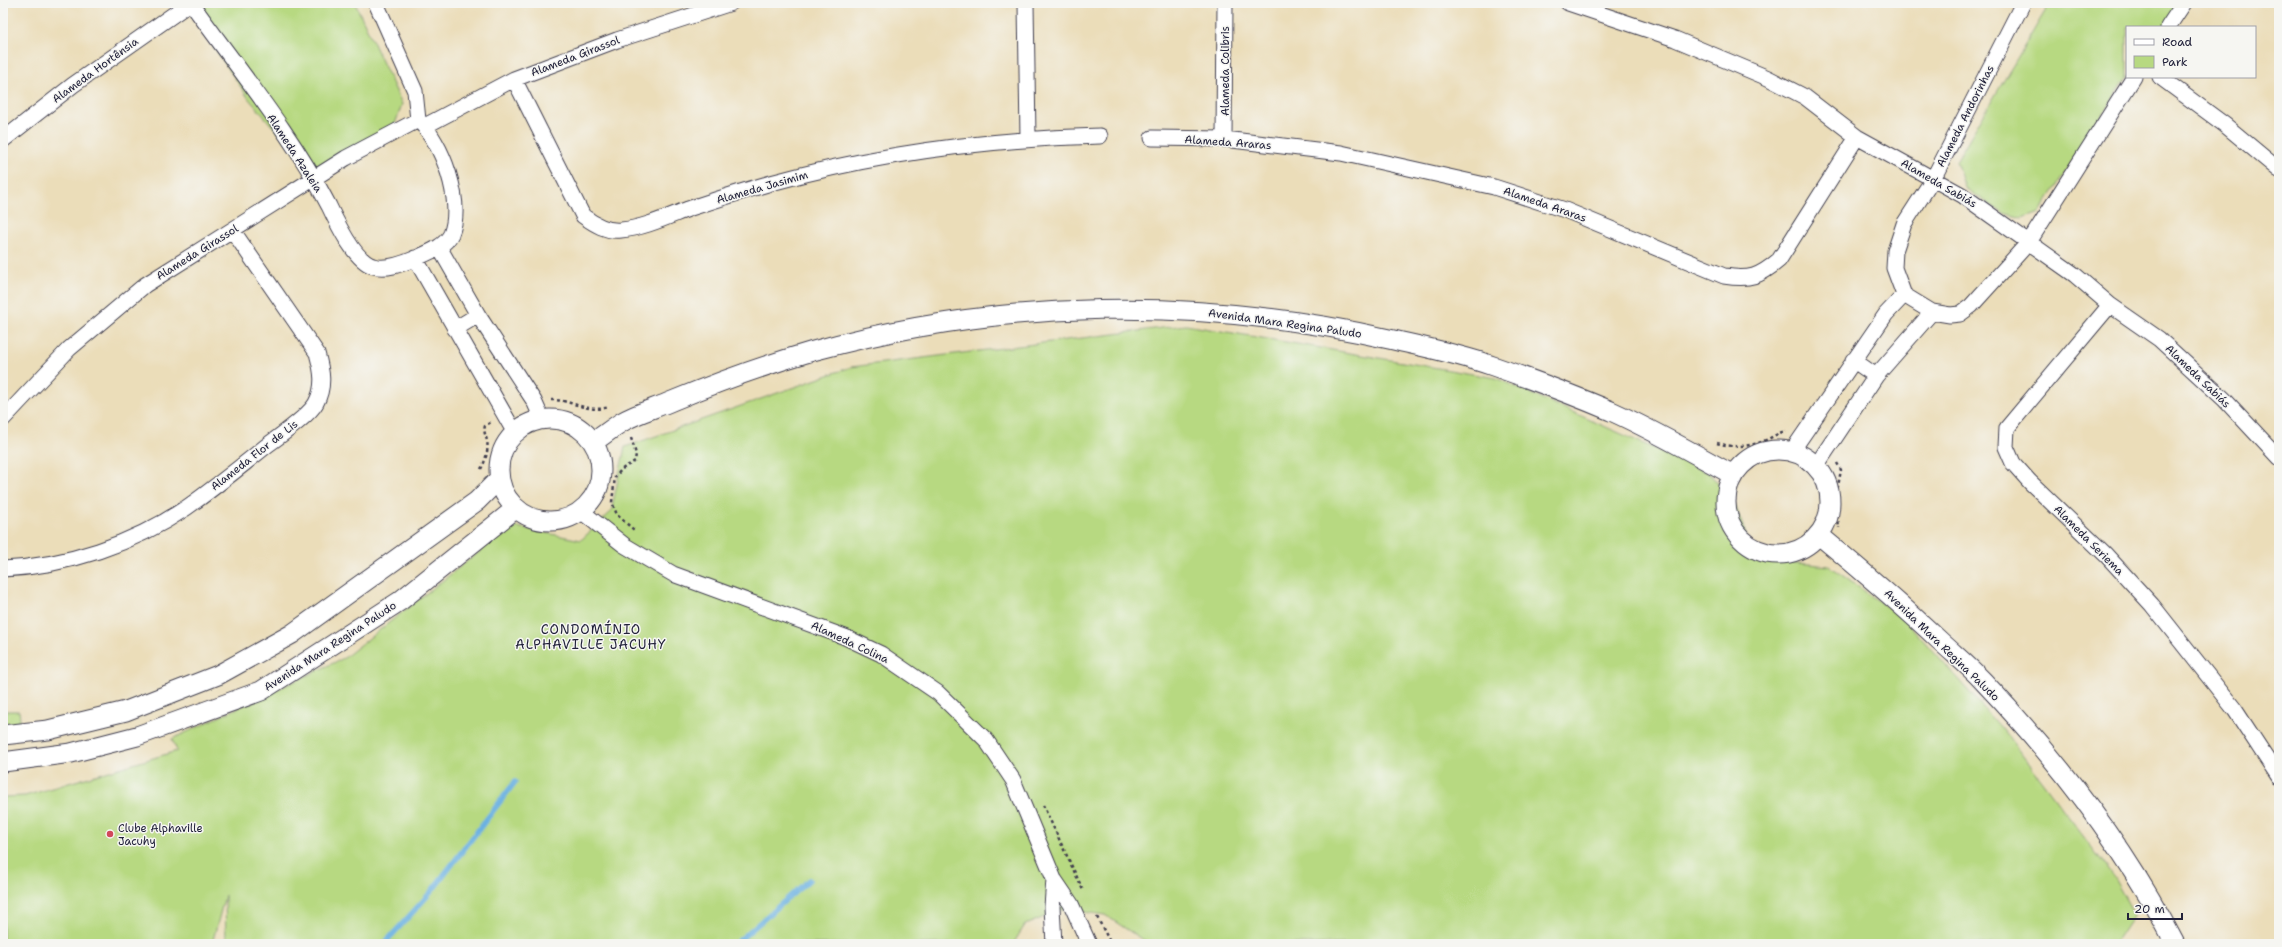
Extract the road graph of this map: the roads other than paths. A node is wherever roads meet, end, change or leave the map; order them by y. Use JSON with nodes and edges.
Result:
{"nodes":[{"id":1,"x":191,"y":3,"type":"edge"},
{"id":2,"x":376,"y":3,"type":"edge"},
{"id":3,"x":731,"y":3,"type":"edge"},
{"id":4,"x":1026,"y":3,"type":"edge"},
{"id":5,"x":1225,"y":3,"type":"edge"},
{"id":6,"x":1568,"y":3,"type":"edge"},
{"id":7,"x":2023,"y":3,"type":"edge"},
{"id":8,"x":2184,"y":3,"type":"edge"},
{"id":9,"x":2169,"y":26,"type":"edge"},
{"id":10,"x":2133,"y":78,"type":"edge"},
{"id":11,"x":2161,"y":78,"type":"edge"},
{"id":12,"x":514,"y":79,"type":"junction"},
{"id":13,"x":421,"y":123,"type":"junction"},
{"id":14,"x":1100,"y":136,"type":"dead end"},
{"id":15,"x":1857,"y":137,"type":"junction"},
{"id":16,"x":1028,"y":138,"type":"junction"},
{"id":17,"x":1152,"y":138,"type":"dead end"},
{"id":18,"x":3,"y":140,"type":"edge"},
{"id":19,"x":1224,"y":140,"type":"junction"},
{"id":20,"x":2279,"y":170,"type":"edge"},
{"id":21,"x":314,"y":178,"type":"junction"},
{"id":22,"x":1932,"y":179,"type":"junction"},
{"id":23,"x":233,"y":231,"type":"junction"},
{"id":24,"x":2029,"y":242,"type":"junction"},
{"id":25,"x":439,"y":247,"type":"junction"},
{"id":26,"x":415,"y":258,"type":"junction"},
{"id":27,"x":1904,"y":294,"type":"junction"},
{"id":28,"x":2110,"y":305,"type":"junction"},
{"id":29,"x":1932,"y":312,"type":"junction"},
{"id":30,"x":478,"y":315,"type":"junction"},
{"id":31,"x":456,"y":329,"type":"junction"},
{"id":32,"x":1853,"y":360,"type":"junction"},
{"id":33,"x":1876,"y":376,"type":"junction"},
{"id":34,"x":3,"y":419,"type":"edge"},
{"id":35,"x":542,"y":419,"type":"junction"},
{"id":36,"x":515,"y":433,"type":"junction"},
{"id":37,"x":593,"y":442,"type":"junction"},
{"id":38,"x":1792,"y":452,"type":"junction"},
{"id":39,"x":2279,"y":458,"type":"edge"},
{"id":40,"x":1816,"y":466,"type":"junction"},
{"id":41,"x":1733,"y":475,"type":"junction"},
{"id":42,"x":499,"y":479,"type":"junction"},
{"id":43,"x":515,"y":509,"type":"junction"},
{"id":44,"x":581,"y":511,"type":"junction"},
{"id":45,"x":1819,"y":535,"type":"junction"},
{"id":46,"x":3,"y":569,"type":"edge"},
{"id":47,"x":3,"y":735,"type":"edge"},
{"id":48,"x":3,"y":762,"type":"edge"},
{"id":49,"x":2279,"y":777,"type":"edge"},
{"id":50,"x":1054,"y":879,"type":"junction"},
{"id":51,"x":1054,"y":944,"type":"edge"},
{"id":52,"x":1089,"y":944,"type":"edge"},
{"id":53,"x":2175,"y":944,"type":"edge"}],
"edges":[{"from":1,"to":18,"type":"street","name":"Alameda Hortênsia"},
{"from":1,"to":21,"type":"street","name":"Alameda Azaleia"},
{"from":2,"to":13,"type":"street","name":"Alameda Azaleia"},
{"from":3,"to":12,"type":"street","name":"Alameda Girassol"},
{"from":4,"to":16,"type":"street"},
{"from":5,"to":19,"type":"street","name":"Alameda Colibris"},
{"from":6,"to":15,"type":"street","name":"Alameda Sabiás"},
{"from":7,"to":22,"type":"street","name":"Alameda Andorinhas"},
{"from":8,"to":9,"type":"street"},
{"from":10,"to":24,"type":"street"},
{"from":11,"to":20,"type":"street"},
{"from":12,"to":13,"type":"street","name":"Alameda Girassol"},
{"from":12,"to":16,"type":"street","name":"Alameda Jasimim"},
{"from":13,"to":21,"type":"street","name":"Alameda Girassol"},
{"from":13,"to":25,"type":"street","name":"Alameda Azaleia"},
{"from":14,"to":16,"type":"street","name":"Alameda Jasimim"},
{"from":15,"to":19,"type":"street","name":"Alameda Araras"},
{"from":15,"to":22,"type":"street","name":"Alameda Sabiás"},
{"from":17,"to":19,"type":"street","name":"Alameda Araras"},
{"from":21,"to":23,"type":"street","name":"Alameda Girassol"},
{"from":21,"to":26,"type":"street","name":"Alameda Azaleia"},
{"from":22,"to":24,"type":"street","name":"Alameda Sabiás"},
{"from":22,"to":27,"type":"street","name":"Alameda Andorinhas"},
{"from":23,"to":34,"type":"street","name":"Alameda Girassol"},
{"from":23,"to":46,"type":"street","name":"Alameda Flor de Lis"},
{"from":24,"to":28,"type":"street","name":"Alameda Sabiás"},
{"from":24,"to":29,"type":"street"},
{"from":25,"to":26,"type":"street","name":"Alameda Azaleia"},
{"from":25,"to":30,"type":"street"},
{"from":26,"to":31,"type":"street"},
{"from":27,"to":29,"type":"street"},
{"from":27,"to":32,"type":"street"},
{"from":28,"to":39,"type":"street","name":"Alameda Sabiás"},
{"from":28,"to":49,"type":"street","name":"Alameda Seriema"},
{"from":29,"to":33,"type":"street"},
{"from":30,"to":31,"type":"street"},
{"from":30,"to":35,"type":"street"},
{"from":31,"to":36,"type":"street"},
{"from":32,"to":33,"type":"street"},
{"from":32,"to":38,"type":"street"},
{"from":33,"to":40,"type":"street"},
{"from":35,"to":36,"type":"street"},
{"from":35,"to":37,"type":"street"},
{"from":36,"to":42,"type":"street"},
{"from":37,"to":41,"type":"street","name":"Avenida Mara Regina Paludo"},
{"from":37,"to":44,"type":"street"},
{"from":38,"to":40,"type":"street"},
{"from":38,"to":41,"type":"street"},
{"from":40,"to":45,"type":"street"},
{"from":41,"to":45,"type":"street"},
{"from":42,"to":43,"type":"street"},
{"from":42,"to":47,"type":"street"},
{"from":43,"to":44,"type":"street"},
{"from":43,"to":48,"type":"street","name":"Avenida Mara Regina Paludo"},
{"from":44,"to":50,"type":"street","name":"Alameda Colina"},
{"from":45,"to":53,"type":"street","name":"Avenida Mara Regina Paludo"},
{"from":50,"to":51,"type":"street"},
{"from":50,"to":52,"type":"street"}]}
